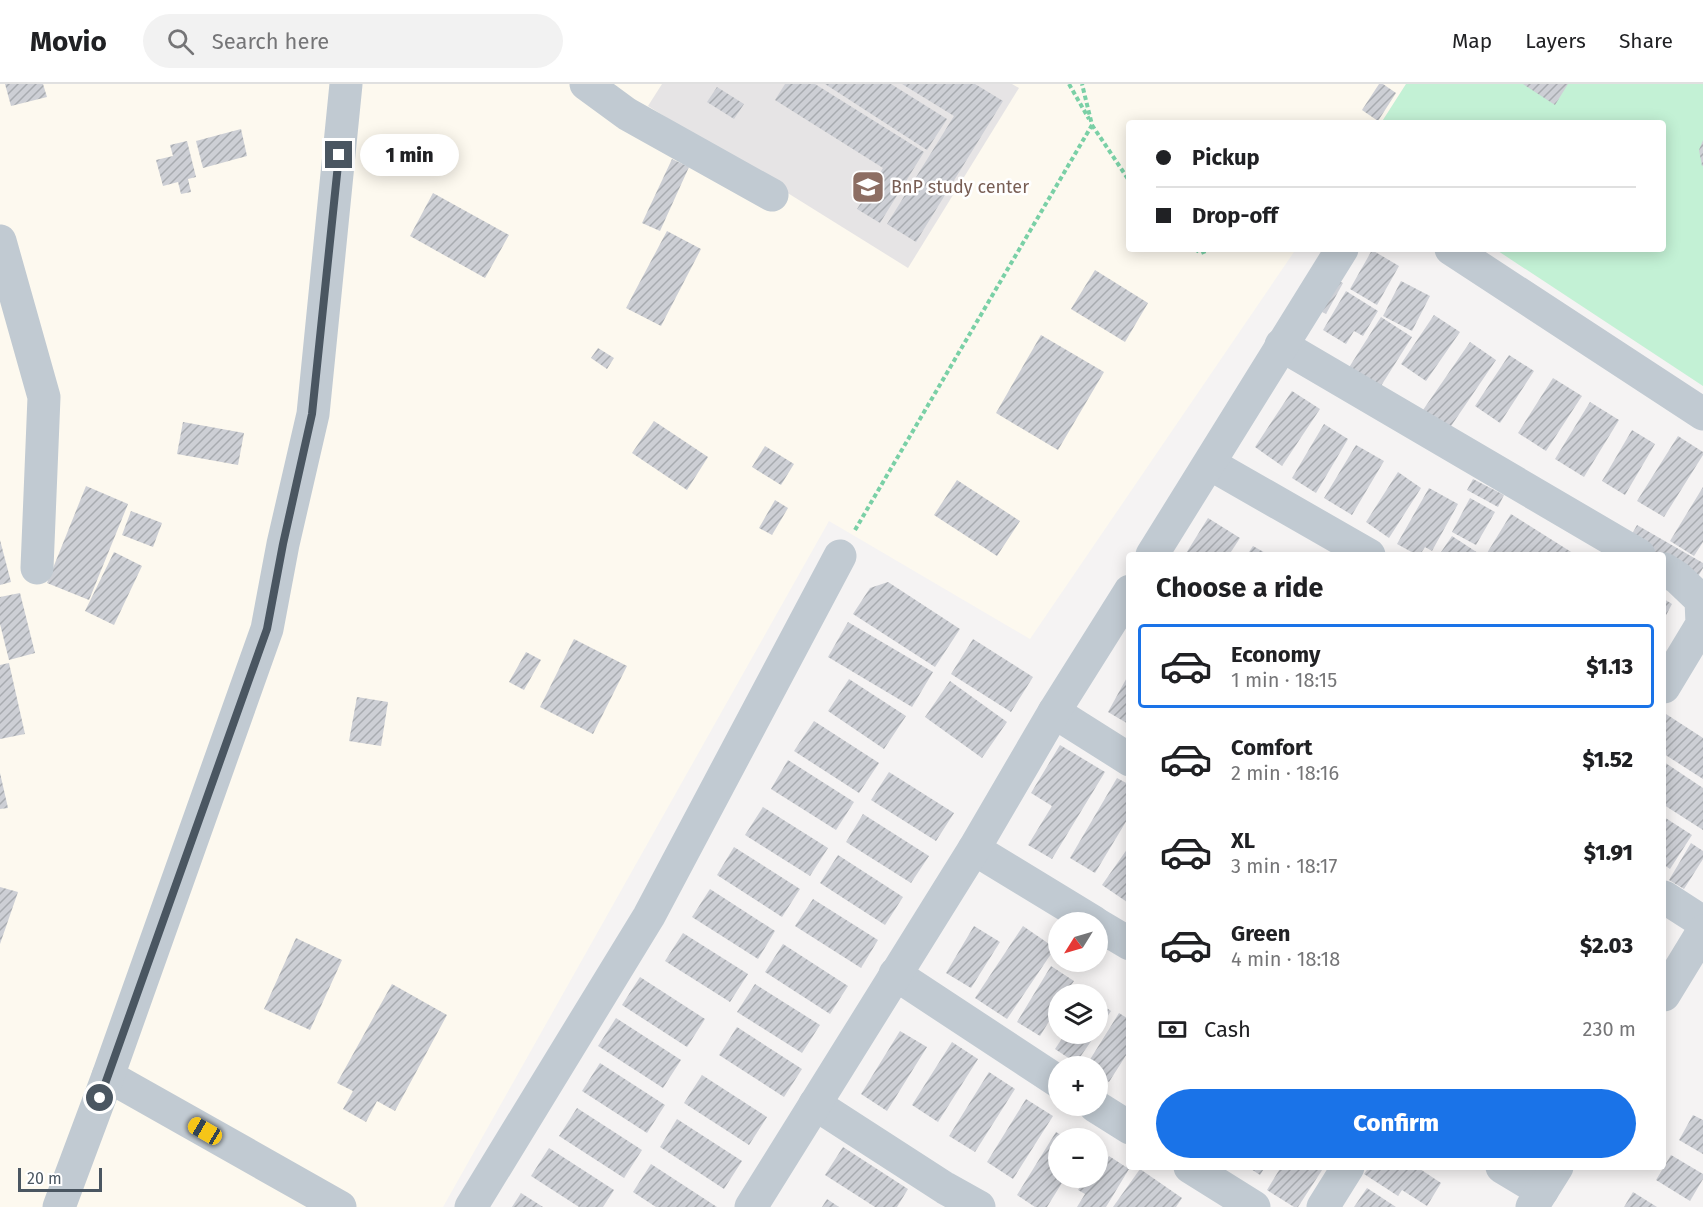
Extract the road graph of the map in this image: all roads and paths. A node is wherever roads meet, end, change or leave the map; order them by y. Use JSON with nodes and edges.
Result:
{"nodes":[{"id":1,"x":346,"y":84,"type":"edge"},
{"id":2,"x":586,"y":84,"type":"edge"},
{"id":3,"x":1069,"y":84,"type":"edge"},
{"id":4,"x":1082,"y":84,"type":"edge"},
{"id":5,"x":1092,"y":125,"type":"junction"},
{"id":6,"x":1126,"y":176,"type":"edge"},
{"id":7,"x":772,"y":195,"type":"dead end"},
{"id":8,"x":0,"y":241,"type":"edge"},
{"id":9,"x":1340,"y":252,"type":"edge"},
{"id":10,"x":1456,"y":252,"type":"edge"},
{"id":11,"x":1281,"y":345,"type":"junction"},
{"id":12,"x":1703,"y":414,"type":"edge"},
{"id":13,"x":1210,"y":464,"type":"junction"},
{"id":14,"x":1154,"y":552,"type":"edge"},
{"id":15,"x":1364,"y":552,"type":"edge"},
{"id":16,"x":1634,"y":552,"type":"edge"},
{"id":17,"x":840,"y":556,"type":"joint"},
{"id":18,"x":37,"y":568,"type":"dead end"},
{"id":19,"x":1666,"y":570,"type":"edge"},
{"id":20,"x":1126,"y":597,"type":"edge"},
{"id":21,"x":1666,"y":684,"type":"edge"},
{"id":22,"x":1054,"y":712,"type":"junction"},
{"id":23,"x":1126,"y":757,"type":"edge"},
{"id":24,"x":974,"y":849,"type":"junction"},
{"id":25,"x":1666,"y":898,"type":"edge"},
{"id":26,"x":1076,"y":912,"type":"edge"},
{"id":27,"x":1703,"y":922,"type":"edge"},
{"id":28,"x":1108,"y":931,"type":"edge"},
{"id":29,"x":1703,"y":931,"type":"edge"},
{"id":30,"x":1126,"y":942,"type":"edge"},
{"id":31,"x":896,"y":974,"type":"junction"},
{"id":32,"x":1666,"y":992,"type":"edge"},
{"id":33,"x":1048,"y":1075,"type":"edge"},
{"id":34,"x":108,"y":1076,"type":"junction"},
{"id":35,"x":815,"y":1104,"type":"junction"},
{"id":36,"x":1108,"y":1114,"type":"edge"},
{"id":37,"x":1126,"y":1125,"type":"edge"},
{"id":38,"x":1195,"y":1170,"type":"edge"},
{"id":39,"x":1346,"y":1170,"type":"edge"},
{"id":40,"x":1508,"y":1170,"type":"edge"},
{"id":41,"x":1543,"y":1188,"type":"edge"},
{"id":42,"x":939,"y":1198,"type":"edge"},
{"id":43,"x":59,"y":1207,"type":"edge"},
{"id":44,"x":340,"y":1207,"type":"edge"},
{"id":45,"x":471,"y":1207,"type":"edge"},
{"id":46,"x":751,"y":1207,"type":"edge"},
{"id":47,"x":979,"y":1207,"type":"edge"},
{"id":48,"x":1254,"y":1207,"type":"edge"},
{"id":49,"x":1323,"y":1207,"type":"edge"}],
"edges":[{"from":1,"to":34,"type":"street"},
{"from":2,"to":7,"type":"street"},
{"from":3,"to":5,"type":"path"},
{"from":4,"to":5,"type":"path"},
{"from":5,"to":6,"type":"path"},
{"from":5,"to":17,"type":"path"},
{"from":8,"to":18,"type":"street"},
{"from":9,"to":11,"type":"street"},
{"from":10,"to":12,"type":"street"},
{"from":11,"to":13,"type":"street"},
{"from":11,"to":16,"type":"street"},
{"from":13,"to":14,"type":"street"},
{"from":13,"to":15,"type":"street"},
{"from":17,"to":45,"type":"street"},
{"from":19,"to":21,"type":"street"},
{"from":20,"to":22,"type":"street"},
{"from":22,"to":23,"type":"street"},
{"from":22,"to":24,"type":"street"},
{"from":24,"to":26,"type":"street"},
{"from":24,"to":31,"type":"street"},
{"from":25,"to":27,"type":"street"},
{"from":28,"to":30,"type":"street"},
{"from":29,"to":32,"type":"street"},
{"from":31,"to":33,"type":"street"},
{"from":31,"to":35,"type":"street"},
{"from":34,"to":43,"type":"street"},
{"from":34,"to":44,"type":"street"},
{"from":35,"to":42,"type":"street"},
{"from":35,"to":46,"type":"street"},
{"from":36,"to":37,"type":"street"},
{"from":38,"to":48,"type":"street"},
{"from":39,"to":49,"type":"street"},
{"from":40,"to":41,"type":"street"},
{"from":42,"to":47,"type":"street"}]}
